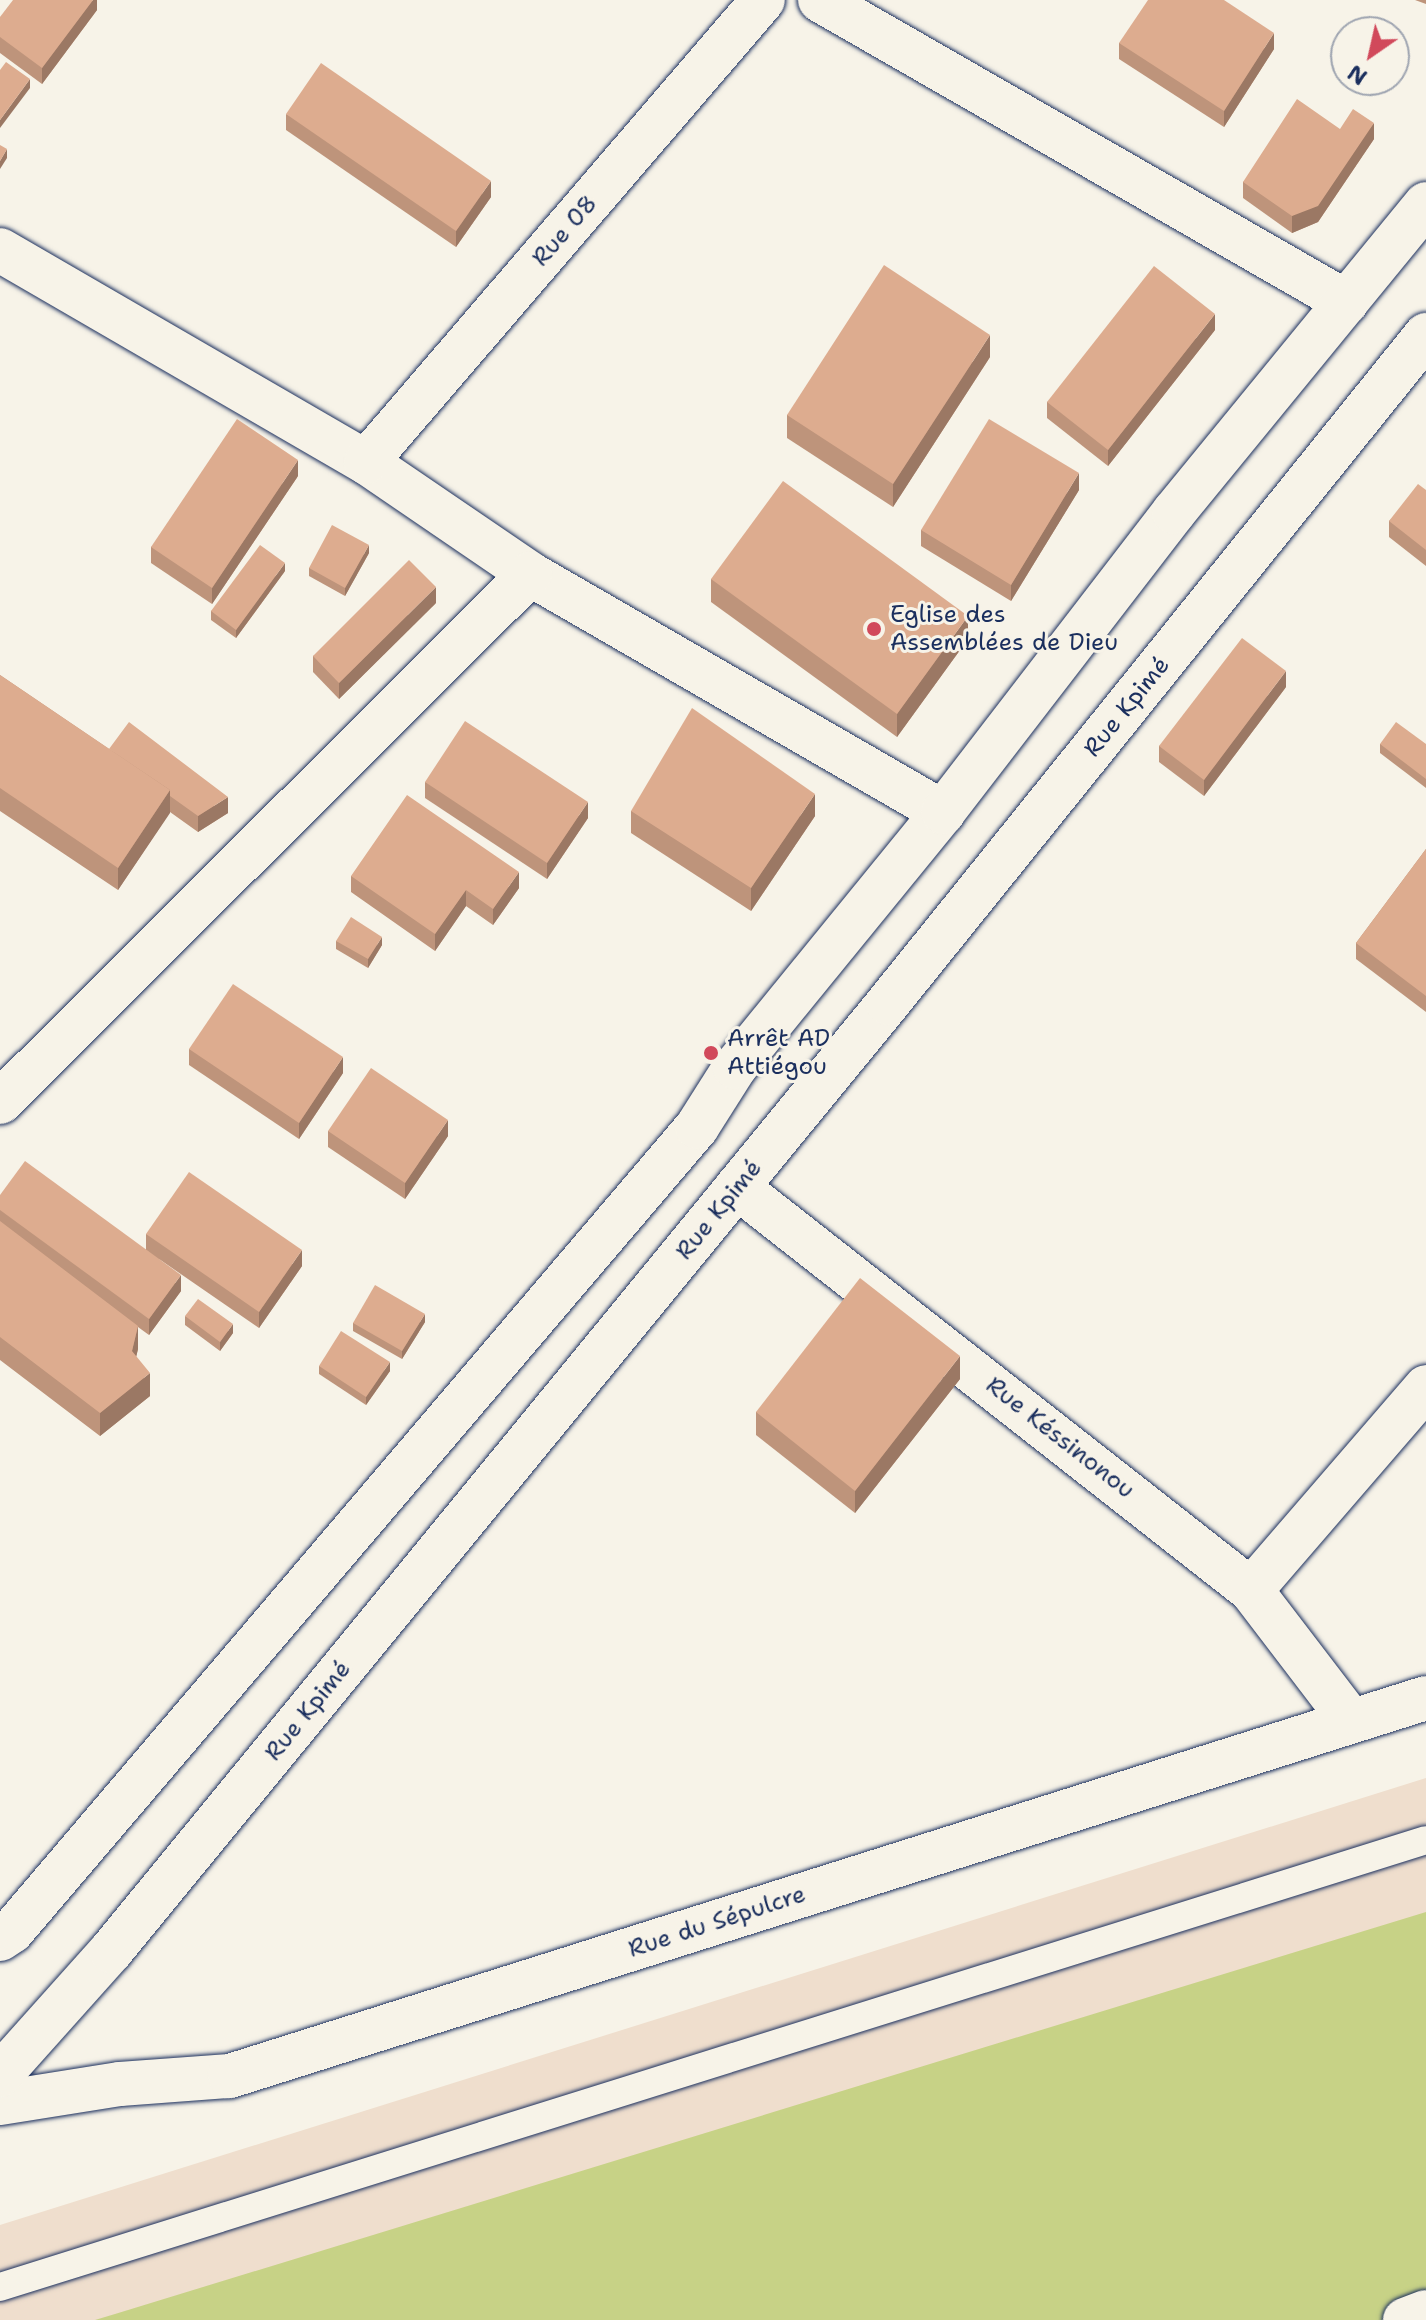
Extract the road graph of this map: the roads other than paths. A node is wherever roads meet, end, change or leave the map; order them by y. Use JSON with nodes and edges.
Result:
{"nodes":[{"id":1,"x":763,"y":0,"type":"edge"},
{"id":2,"x":820,"y":0,"type":"edge"},
{"id":3,"x":1426,"y":204,"type":"edge"},
{"id":4,"x":0,"y":250,"type":"edge"},
{"id":5,"x":1346,"y":302,"type":"junction"},
{"id":6,"x":1426,"y":335,"type":"edge"},
{"id":7,"x":366,"y":462,"type":"junction"},
{"id":8,"x":530,"y":574,"type":"junction"},
{"id":9,"x":943,"y":812,"type":"junction"},
{"id":10,"x":0,"y":1102,"type":"edge"},
{"id":11,"x":737,"y":1187,"type":"junction"},
{"id":12,"x":1426,"y":1387,"type":"edge"},
{"id":13,"x":1251,"y":1590,"type":"junction"},
{"id":14,"x":1426,"y":1698,"type":"edge"},
{"id":15,"x":1351,"y":1721,"type":"junction"},
{"id":16,"x":1426,"y":1840,"type":"edge"},
{"id":17,"x":0,"y":1939,"type":"edge"},
{"id":18,"x":0,"y":2075,"type":"edge"},
{"id":19,"x":0,"y":2103,"type":"edge"},
{"id":20,"x":0,"y":2287,"type":"edge"},
{"id":21,"x":1426,"y":2312,"type":"edge"},
{"id":22,"x":1405,"y":2320,"type":"edge"}],
"edges":[{"from":1,"to":7,"type":"street","name":"Rue 08"},
{"from":2,"to":5,"type":"street"},
{"from":3,"to":5,"type":"street"},
{"from":4,"to":7,"type":"street"},
{"from":5,"to":9,"type":"street"},
{"from":6,"to":11,"type":"street","name":"Rue Kpimé"},
{"from":7,"to":8,"type":"street"},
{"from":8,"to":9,"type":"street"},
{"from":8,"to":10,"type":"street"},
{"from":9,"to":17,"type":"street"},
{"from":11,"to":13,"type":"street","name":"Rue Késsinonou"},
{"from":11,"to":18,"type":"street","name":"Rue Kpimé"},
{"from":12,"to":13,"type":"street"},
{"from":13,"to":15,"type":"street","name":"Rue Késsinonou"},
{"from":14,"to":15,"type":"street","name":"Rue du Sépulcre"},
{"from":15,"to":19,"type":"street","name":"Rue du Sépulcre"},
{"from":16,"to":20,"type":"lane"},
{"from":21,"to":22,"type":"street"}]}
